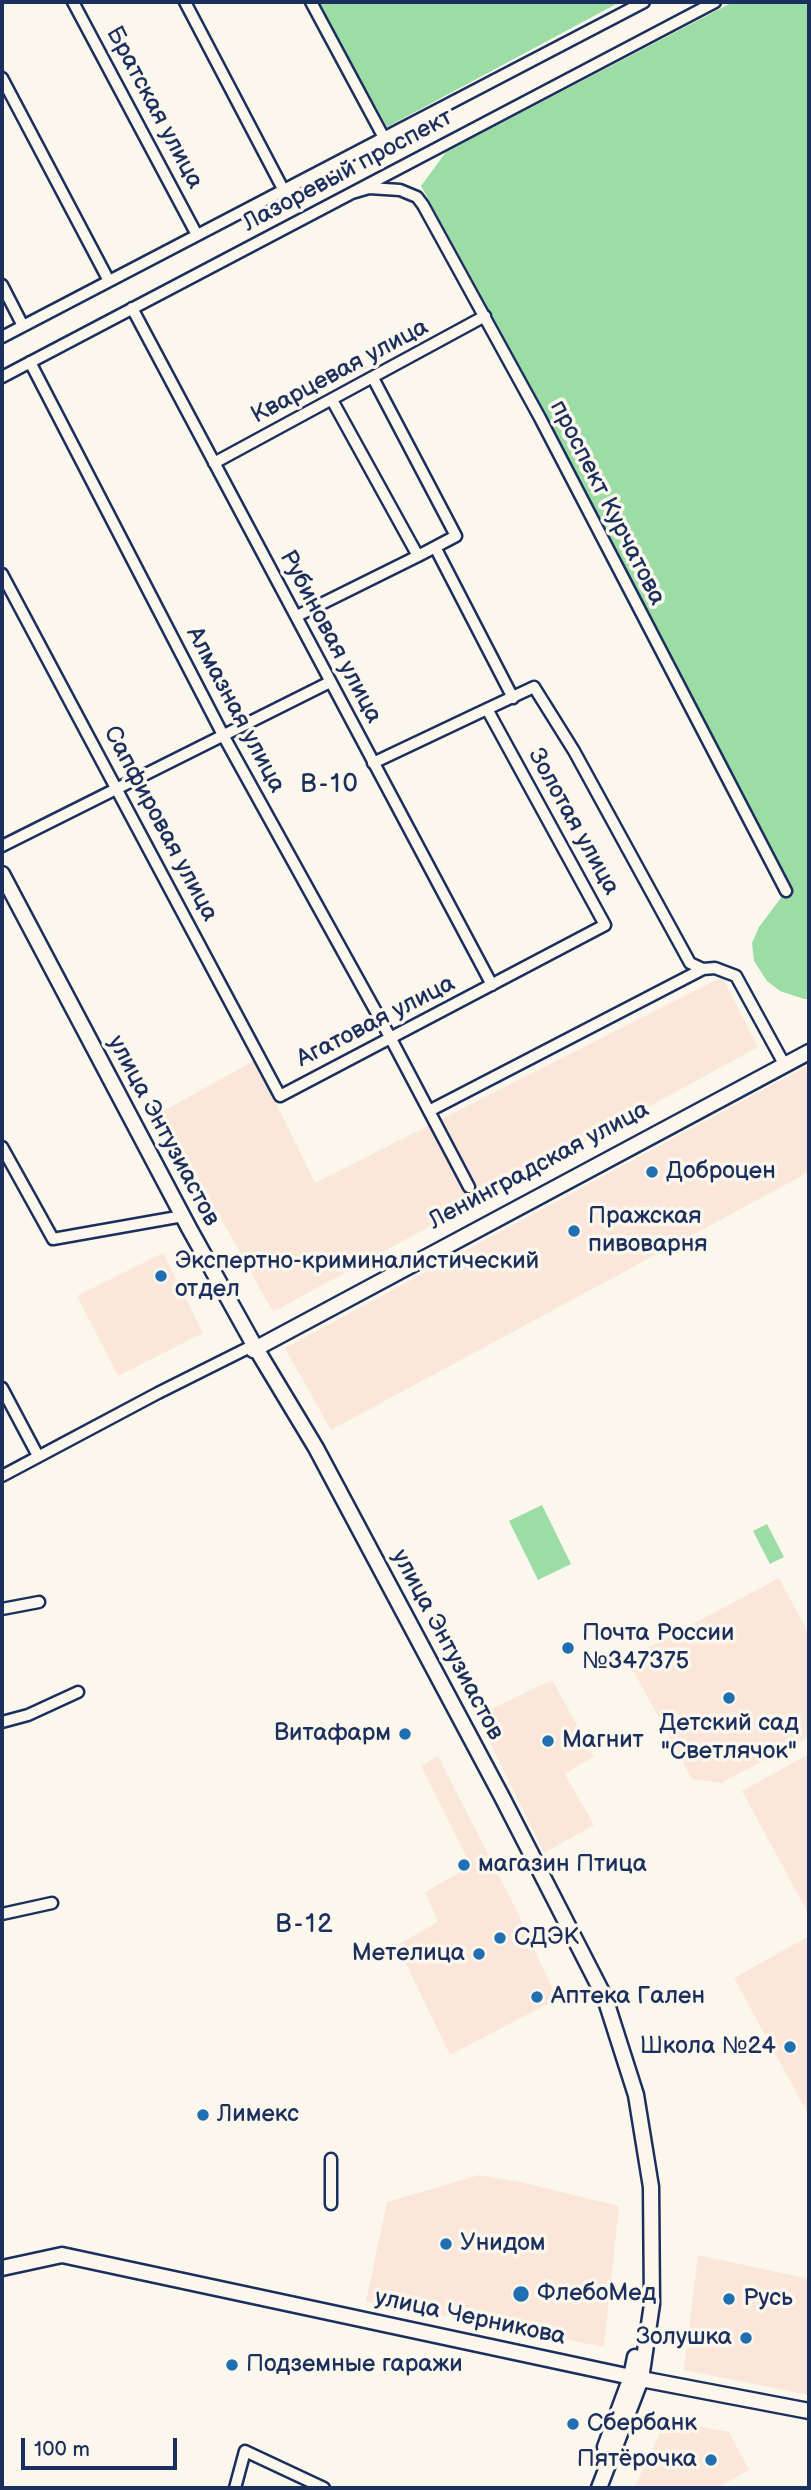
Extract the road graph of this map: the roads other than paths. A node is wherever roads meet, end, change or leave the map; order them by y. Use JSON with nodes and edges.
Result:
{"nodes":[{"id":1,"x":73,"y":2,"type":"edge"},
{"id":2,"x":185,"y":2,"type":"edge"},
{"id":3,"x":311,"y":2,"type":"edge"},
{"id":4,"x":644,"y":2,"type":"edge"},
{"id":5,"x":715,"y":2,"type":"edge"},
{"id":6,"x":2,"y":78,"type":"edge"},
{"id":7,"x":383,"y":136,"type":"junction"},
{"id":8,"x":283,"y":189,"type":"junction"},
{"id":9,"x":352,"y":193,"type":"junction"},
{"id":10,"x":197,"y":234,"type":"junction"},
{"id":11,"x":109,"y":281,"type":"junction"},
{"id":12,"x":2,"y":285,"type":"edge"},
{"id":13,"x":132,"y":308,"type":"junction"},
{"id":14,"x":485,"y":316,"type":"junction"},
{"id":15,"x":23,"y":326,"type":"junction"},
{"id":16,"x":2,"y":337,"type":"edge"},
{"id":17,"x":30,"y":362,"type":"junction"},
{"id":18,"x":2,"y":377,"type":"edge"},
{"id":19,"x":373,"y":378,"type":"junction"},
{"id":20,"x":332,"y":400,"type":"junction"},
{"id":21,"x":214,"y":463,"type":"junction"},
{"id":22,"x":435,"y":547,"type":"junction"},
{"id":23,"x":418,"y":556,"type":"junction"},
{"id":24,"x":2,"y":573,"type":"edge"},
{"id":25,"x":297,"y":616,"type":"junction"},
{"id":26,"x":330,"y":682,"type":"junction"},
{"id":27,"x":513,"y":698,"type":"junction"},
{"id":28,"x":487,"y":709,"type":"junction"},
{"id":29,"x":223,"y":735,"type":"junction"},
{"id":30,"x":373,"y":763,"type":"junction"},
{"id":31,"x":116,"y":787,"type":"junction"},
{"id":32,"x":2,"y":846,"type":"edge"},
{"id":33,"x":2,"y":874,"type":"edge"},
{"id":34,"x":786,"y":891,"type":"dead end"},
{"id":35,"x":703,"y":969,"type":"junction"},
{"id":36,"x":492,"y":985,"type":"junction"},
{"id":37,"x":390,"y":1037,"type":"junction"},
{"id":38,"x":809,"y":1050,"type":"edge"},
{"id":39,"x":783,"y":1062,"type":"junction"},
{"id":40,"x":279,"y":1096,"type":"joint"},
{"id":41,"x":429,"y":1111,"type":"junction"},
{"id":42,"x":2,"y":1147,"type":"edge"},
{"id":43,"x":469,"y":1187,"type":"dead end"},
{"id":44,"x":183,"y":1216,"type":"junction"},
{"id":45,"x":253,"y":1347,"type":"junction"},
{"id":46,"x":2,"y":1388,"type":"edge"},
{"id":47,"x":38,"y":1457,"type":"junction"},
{"id":48,"x":2,"y":1476,"type":"edge"},
{"id":49,"x":39,"y":1602,"type":"dead end"},
{"id":50,"x":2,"y":1609,"type":"edge"},
{"id":51,"x":78,"y":1692,"type":"dead end"},
{"id":52,"x":2,"y":1722,"type":"edge"},
{"id":53,"x":52,"y":1903,"type":"dead end"},
{"id":54,"x":2,"y":1914,"type":"edge"},
{"id":55,"x":331,"y":2159,"type":"dead end"},
{"id":56,"x":331,"y":2204,"type":"dead end"},
{"id":57,"x":2,"y":2268,"type":"edge"},
{"id":58,"x":637,"y":2375,"type":"junction"},
{"id":59,"x":809,"y":2405,"type":"edge"},
{"id":60,"x":809,"y":2411,"type":"edge"},
{"id":61,"x":235,"y":2488,"type":"edge"},
{"id":62,"x":324,"y":2488,"type":"edge"},
{"id":63,"x":590,"y":2488,"type":"edge"},
{"id":64,"x":599,"y":2488,"type":"edge"}],
"edges":[{"from":1,"to":10,"type":"street","name":"Братская улица"},
{"from":2,"to":8,"type":"street"},
{"from":3,"to":7,"type":"street"},
{"from":4,"to":7,"type":"street","name":"Лазоревый проспект"},
{"from":5,"to":9,"type":"street","name":"Лазоревый проспект"},
{"from":6,"to":11,"type":"street"},
{"from":7,"to":8,"type":"street","name":"Лазоревый проспект"},
{"from":8,"to":10,"type":"street","name":"Лазоревый проспект"},
{"from":9,"to":13,"type":"street","name":"Лазоревый проспект"},
{"from":9,"to":14,"type":"street","name":"проспект Курчатова"},
{"from":10,"to":11,"type":"street","name":"Лазоревый проспект"},
{"from":11,"to":15,"type":"street","name":"Лазоревый проспект"},
{"from":12,"to":15,"type":"street"},
{"from":13,"to":17,"type":"street","name":"Лазоревый проспект"},
{"from":13,"to":21,"type":"street","name":"Рубиновая улица"},
{"from":14,"to":19,"type":"street","name":"Кварцевая улица"},
{"from":14,"to":34,"type":"street","name":"проспект Курчатова"},
{"from":15,"to":16,"type":"street","name":"Лазоревый проспект"},
{"from":17,"to":18,"type":"street","name":"Лазоревый проспект"},
{"from":17,"to":29,"type":"street","name":"Алмазная улица"},
{"from":19,"to":20,"type":"street","name":"Кварцевая улица"},
{"from":19,"to":22,"type":"street"},
{"from":20,"to":21,"type":"street","name":"Кварцевая улица"},
{"from":20,"to":23,"type":"street"},
{"from":21,"to":25,"type":"street","name":"Рубиновая улица"},
{"from":22,"to":23,"type":"street"},
{"from":22,"to":27,"type":"street"},
{"from":23,"to":25,"type":"street"},
{"from":24,"to":31,"type":"street","name":"Сапфировая улица"},
{"from":25,"to":26,"type":"street","name":"Рубиновая улица"},
{"from":26,"to":29,"type":"street"},
{"from":26,"to":30,"type":"street","name":"Рубиновая улица"},
{"from":27,"to":28,"type":"street"},
{"from":27,"to":35,"type":"street"},
{"from":28,"to":30,"type":"street"},
{"from":28,"to":36,"type":"street","name":"Золотая улица"},
{"from":29,"to":31,"type":"street"},
{"from":29,"to":37,"type":"street","name":"Алмазная улица"},
{"from":30,"to":36,"type":"street","name":"Рубиновая улица"},
{"from":31,"to":32,"type":"street"},
{"from":31,"to":40,"type":"street","name":"Сапфировая улица"},
{"from":33,"to":44,"type":"street","name":"улица Энтузиастов"},
{"from":35,"to":39,"type":"street"},
{"from":35,"to":41,"type":"street"},
{"from":36,"to":37,"type":"street","name":"Агатовая улица"},
{"from":37,"to":40,"type":"street","name":"Агатовая улица"},
{"from":37,"to":41,"type":"street","name":"Алмазная улица"},
{"from":38,"to":39,"type":"street","name":"Ленинградская улица"},
{"from":38,"to":45,"type":"street"},
{"from":39,"to":45,"type":"street","name":"Ленинградская улица"},
{"from":41,"to":43,"type":"street","name":"Алмазная улица"},
{"from":42,"to":44,"type":"street"},
{"from":44,"to":45,"type":"street","name":"улица Энтузиастов"},
{"from":45,"to":47,"type":"street","name":"Ленинградская улица"},
{"from":45,"to":58,"type":"street","name":"улица Энтузиастов"},
{"from":46,"to":47,"type":"street"},
{"from":47,"to":48,"type":"street","name":"Ленинградская улица"},
{"from":49,"to":50,"type":"street"},
{"from":51,"to":52,"type":"street"},
{"from":53,"to":54,"type":"street"},
{"from":55,"to":56,"type":"street"},
{"from":57,"to":58,"type":"street","name":"улица Черникова"},
{"from":58,"to":59,"type":"street","name":"улица Черникова"},
{"from":58,"to":60,"type":"street","name":"улица Черникова"},
{"from":58,"to":63,"type":"street"},
{"from":58,"to":64,"type":"street","name":"улица Энтузиастов"},
{"from":61,"to":62,"type":"street"}]}
